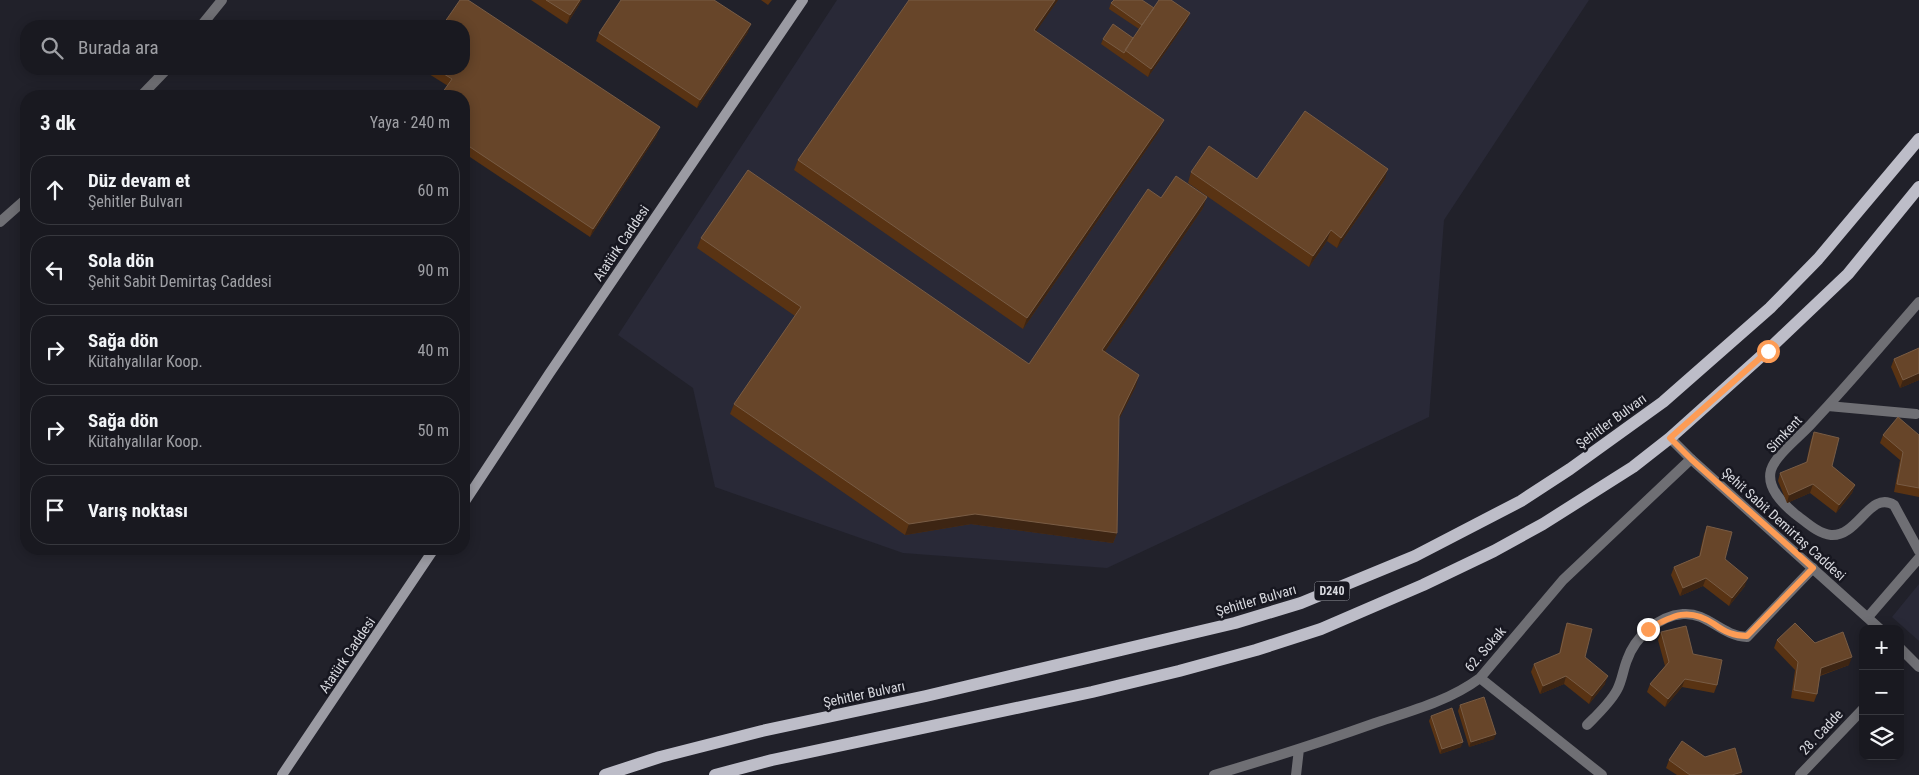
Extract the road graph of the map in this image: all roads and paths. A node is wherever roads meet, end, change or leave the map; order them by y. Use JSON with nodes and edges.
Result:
{"nodes":[{"id":1,"x":222,"y":0,"type":"edge"},
{"id":2,"x":804,"y":0,"type":"edge"},
{"id":3,"x":206,"y":20,"type":"edge"},
{"id":4,"x":161,"y":75,"type":"edge"},
{"id":5,"x":147,"y":90,"type":"edge"},
{"id":6,"x":1919,"y":139,"type":"edge"},
{"id":7,"x":1919,"y":187,"type":"edge"},
{"id":8,"x":20,"y":204,"type":"edge"},
{"id":9,"x":0,"y":222,"type":"edge"},
{"id":10,"x":1919,"y":302,"type":"edge"},
{"id":11,"x":1828,"y":406,"type":"junction"},
{"id":12,"x":1918,"y":414,"type":"edge"},
{"id":13,"x":1670,"y":438,"type":"junction"},
{"id":14,"x":1691,"y":459,"type":"junction"},
{"id":15,"x":470,"y":494,"type":"edge"},
{"id":16,"x":1919,"y":551,"type":"edge"},
{"id":17,"x":430,"y":555,"type":"edge"},
{"id":18,"x":1919,"y":558,"type":"edge"},
{"id":19,"x":1813,"y":568,"type":"junction"},
{"id":20,"x":1868,"y":617,"type":"junction"},
{"id":21,"x":1876,"y":625,"type":"edge"},
{"id":22,"x":1904,"y":652,"type":"edge"},
{"id":23,"x":1919,"y":667,"type":"edge"},
{"id":24,"x":1480,"y":678,"type":"junction"},
{"id":25,"x":1859,"y":713,"type":"edge"},
{"id":26,"x":1587,"y":725,"type":"dead end"},
{"id":27,"x":1298,"y":749,"type":"junction"},
{"id":28,"x":282,"y":775,"type":"edge"},
{"id":29,"x":605,"y":775,"type":"edge"},
{"id":30,"x":715,"y":775,"type":"edge"},
{"id":31,"x":1214,"y":775,"type":"edge"},
{"id":32,"x":1296,"y":775,"type":"edge"},
{"id":33,"x":1602,"y":775,"type":"edge"},
{"id":34,"x":1800,"y":775,"type":"edge"}],
"edges":[{"from":1,"to":3,"type":"street"},
{"from":2,"to":15,"type":"main road","name":"Atatürk Caddesi"},
{"from":4,"to":5,"type":"street"},
{"from":6,"to":29,"type":"main road","name":"Şehitler Bulvarı","number":"D240"},
{"from":7,"to":13,"type":"main road","number":"D240"},
{"from":8,"to":9,"type":"street"},
{"from":10,"to":11,"type":"street","name":"Simkent"},
{"from":11,"to":12,"type":"street"},
{"from":11,"to":16,"type":"street","name":"Simkent"},
{"from":13,"to":14,"type":"street","name":"Şehit Sabit Demirtaş Caddesi"},
{"from":13,"to":30,"type":"main road","number":"D240"},
{"from":14,"to":19,"type":"street","name":"Şehit Sabit Demirtaş Caddesi"},
{"from":14,"to":24,"type":"street","name":"62. Sokak"},
{"from":17,"to":28,"type":"main road","name":"Atatürk Caddesi"},
{"from":18,"to":20,"type":"street"},
{"from":19,"to":20,"type":"street","name":"Şehit Sabit Demirtaş Caddesi"},
{"from":19,"to":26,"type":"street"},
{"from":20,"to":21,"type":"street","name":"Şehit Sabit Demirtaş Caddesi"},
{"from":22,"to":23,"type":"street"},
{"from":24,"to":27,"type":"street","name":"62. Sokak"},
{"from":24,"to":33,"type":"street"},
{"from":25,"to":34,"type":"street","name":"28. Cadde"},
{"from":27,"to":31,"type":"street","name":"62. Sokak"},
{"from":27,"to":32,"type":"street"}]}
